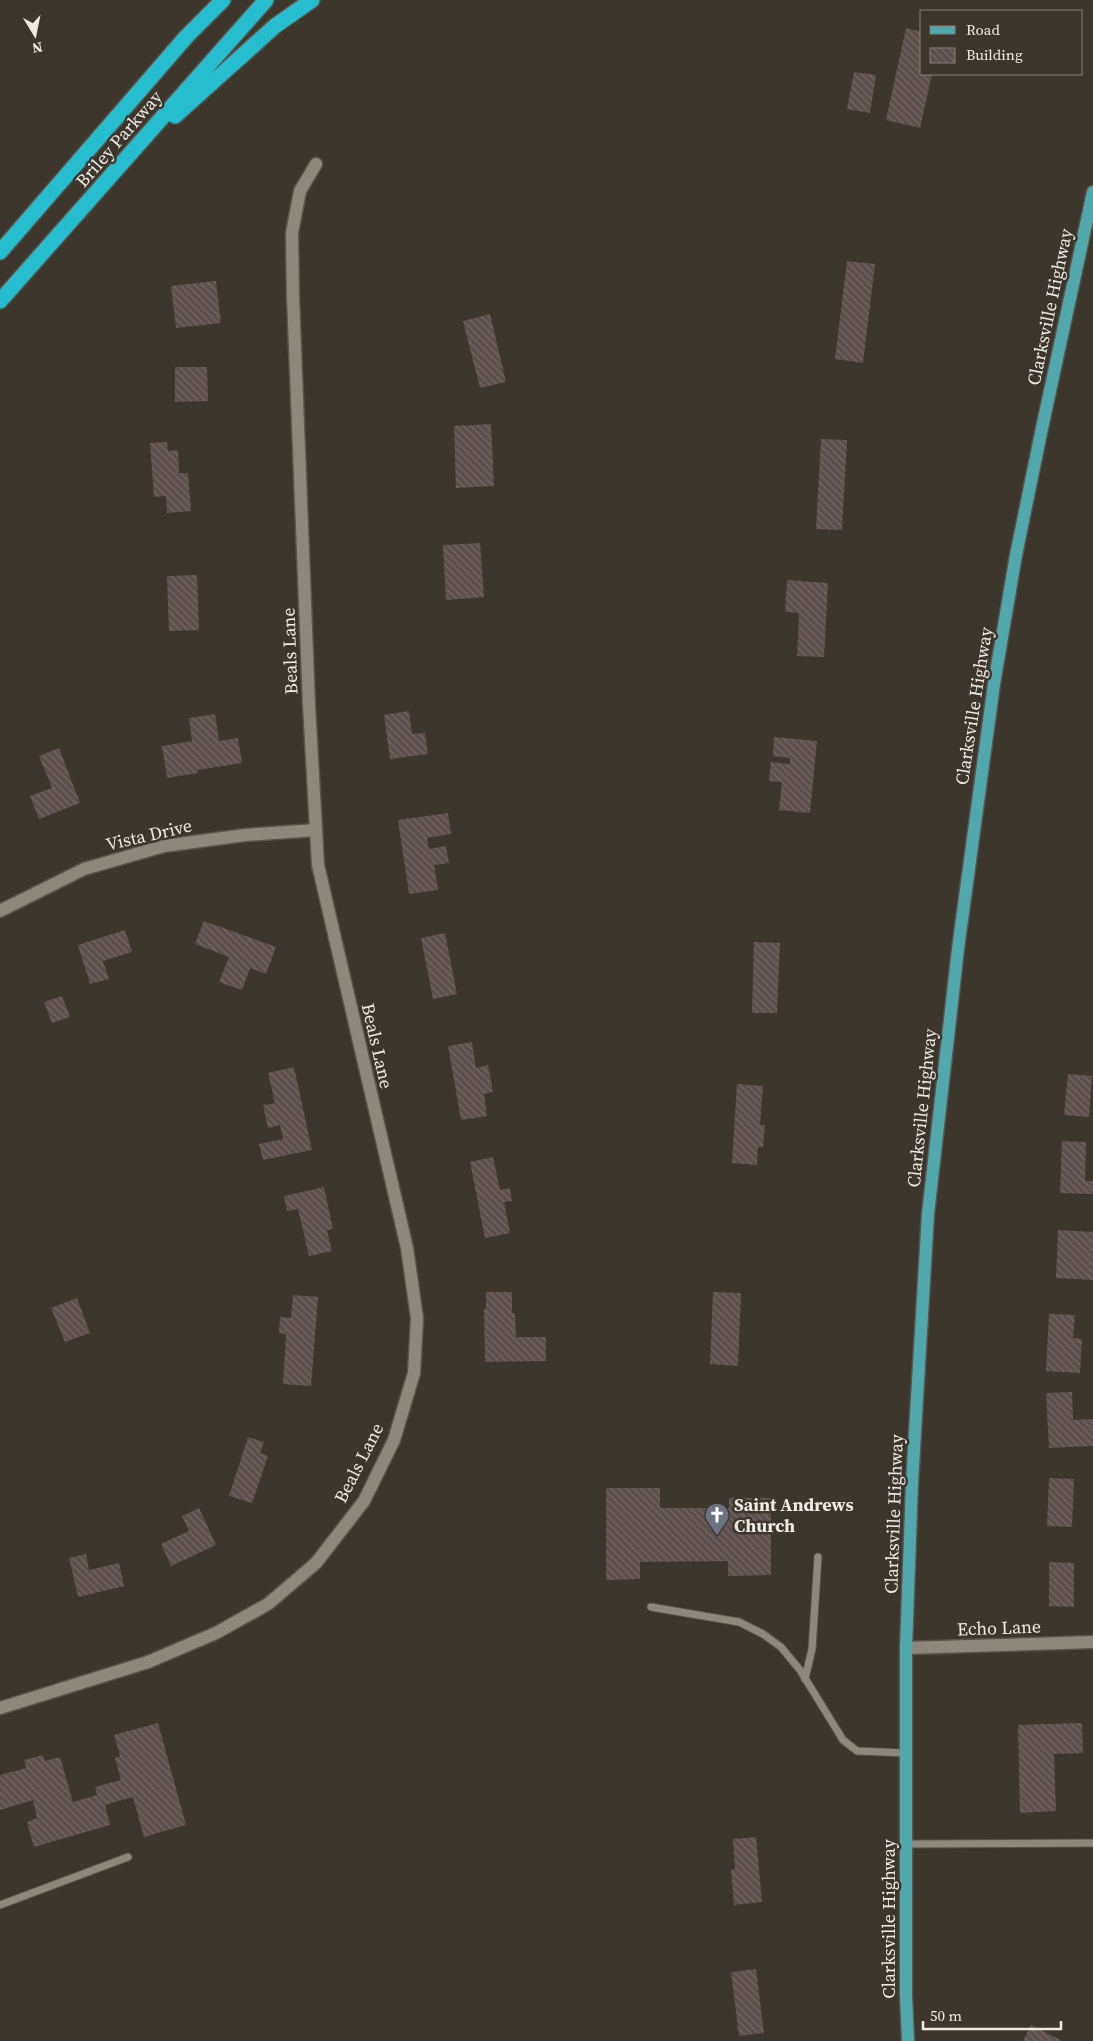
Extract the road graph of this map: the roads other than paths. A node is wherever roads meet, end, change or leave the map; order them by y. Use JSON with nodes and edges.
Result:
{"nodes":[{"id":1,"x":223,"y":0,"type":"edge"},
{"id":2,"x":266,"y":0,"type":"edge"},
{"id":3,"x":312,"y":0,"type":"edge"},
{"id":4,"x":124,"y":162,"type":"junction"},
{"id":5,"x":316,"y":164,"type":"dead end"},
{"id":6,"x":1093,"y":192,"type":"edge"},
{"id":7,"x":0,"y":252,"type":"edge"},
{"id":8,"x":0,"y":301,"type":"edge"},
{"id":9,"x":316,"y":830,"type":"junction"},
{"id":10,"x":0,"y":911,"type":"edge"},
{"id":11,"x":818,"y":1557,"type":"dead end"},
{"id":12,"x":650,"y":1607,"type":"dead end"},
{"id":13,"x":1093,"y":1642,"type":"edge"},
{"id":14,"x":906,"y":1648,"type":"junction"},
{"id":15,"x":805,"y":1679,"type":"junction"},
{"id":16,"x":0,"y":1708,"type":"edge"},
{"id":17,"x":906,"y":1753,"type":"junction"},
{"id":18,"x":1093,"y":1843,"type":"edge"},
{"id":19,"x":906,"y":1844,"type":"junction"},
{"id":20,"x":128,"y":1858,"type":"dead end"},
{"id":21,"x":0,"y":1905,"type":"edge"},
{"id":22,"x":908,"y":2041,"type":"edge"}],
"edges":[{"from":1,"to":7,"type":"highway","name":"Briley Parkway"},
{"from":2,"to":4,"type":"highway","name":"Briley Parkway"},
{"from":3,"to":4,"type":"highway"},
{"from":4,"to":8,"type":"highway","name":"Briley Parkway"},
{"from":5,"to":9,"type":"street","name":"Beals Lane"},
{"from":6,"to":14,"type":"main road","name":"Clarksville Highway"},
{"from":9,"to":10,"type":"street","name":"Vista Drive"},
{"from":9,"to":16,"type":"street","name":"Beals Lane"},
{"from":11,"to":15,"type":"lane"},
{"from":12,"to":15,"type":"lane"},
{"from":13,"to":14,"type":"street","name":"Echo Lane"},
{"from":14,"to":17,"type":"main road","name":"Clarksville Highway"},
{"from":15,"to":17,"type":"lane"},
{"from":17,"to":19,"type":"main road","name":"Clarksville Highway"},
{"from":18,"to":19,"type":"lane"},
{"from":19,"to":22,"type":"main road","name":"Clarksville Highway"},
{"from":20,"to":21,"type":"lane"}]}
